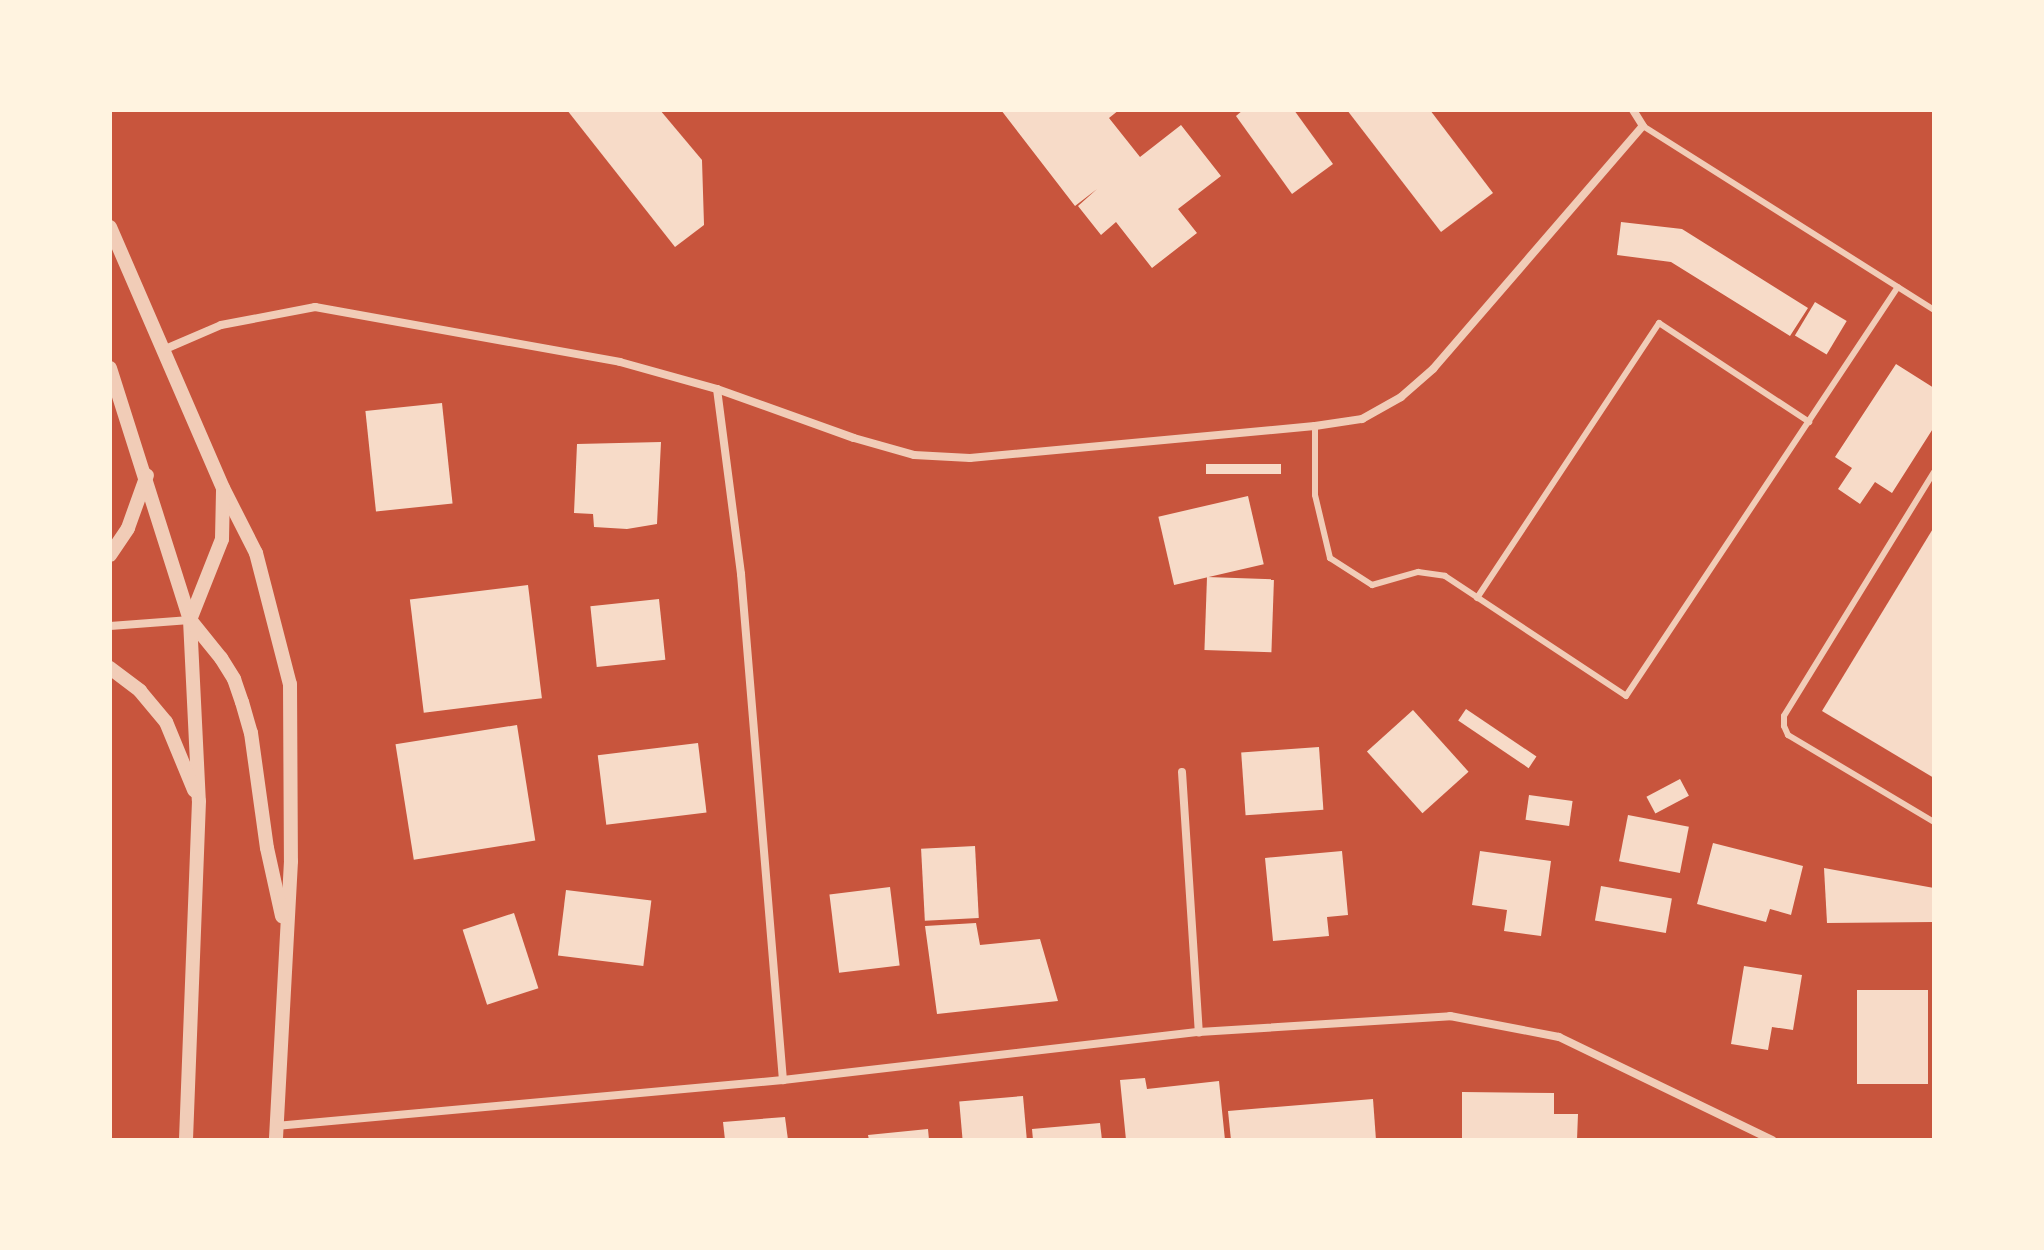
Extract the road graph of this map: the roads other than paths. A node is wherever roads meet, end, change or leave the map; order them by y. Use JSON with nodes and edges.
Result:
{"nodes":[{"id":1,"x":1633,"y":110,"type":"edge"},
{"id":2,"x":1643,"y":126,"type":"junction"},
{"id":3,"x":110,"y":227,"type":"edge"},
{"id":4,"x":1898,"y":287,"type":"junction"},
{"id":5,"x":1934,"y":310,"type":"edge"},
{"id":6,"x":163,"y":350,"type":"junction"},
{"id":7,"x":110,"y":368,"type":"edge"},
{"id":8,"x":717,"y":389,"type":"junction"},
{"id":9,"x":1809,"y":422,"type":"junction"},
{"id":10,"x":1315,"y":426,"type":"junction"},
{"id":11,"x":1934,"y":472,"type":"edge"},
{"id":12,"x":147,"y":475,"type":"junction"},
{"id":13,"x":223,"y":488,"type":"junction"},
{"id":14,"x":110,"y":555,"type":"edge"},
{"id":15,"x":1477,"y":598,"type":"junction"},
{"id":16,"x":190,"y":620,"type":"junction"},
{"id":17,"x":110,"y":626,"type":"edge"},
{"id":18,"x":110,"y":668,"type":"edge"},
{"id":19,"x":1182,"y":772,"type":"dead end"},
{"id":20,"x":199,"y":801,"type":"junction"},
{"id":21,"x":1934,"y":822,"type":"edge"},
{"id":22,"x":285,"y":930,"type":"junction"},
{"id":23,"x":1199,"y":1032,"type":"junction"},
{"id":24,"x":783,"y":1080,"type":"junction"},
{"id":25,"x":275,"y":1133,"type":"edge"},
{"id":26,"x":186,"y":1140,"type":"edge"},
{"id":27,"x":1772,"y":1140,"type":"edge"}],
"edges":[{"from":1,"to":2,"type":"street"},
{"from":2,"to":4,"type":"lane"},
{"from":2,"to":10,"type":"street"},
{"from":3,"to":6,"type":"street"},
{"from":4,"to":5,"type":"lane"},
{"from":4,"to":9,"type":"lane"},
{"from":6,"to":8,"type":"street"},
{"from":6,"to":13,"type":"street"},
{"from":7,"to":12,"type":"street"},
{"from":8,"to":10,"type":"street"},
{"from":8,"to":24,"type":"street"},
{"from":9,"to":15,"type":"lane"},
{"from":9,"to":15,"type":"lane"},
{"from":10,"to":15,"type":"lane"},
{"from":11,"to":21,"type":"lane"},
{"from":12,"to":14,"type":"street"},
{"from":12,"to":16,"type":"street"},
{"from":13,"to":16,"type":"street"},
{"from":13,"to":22,"type":"street"},
{"from":16,"to":17,"type":"street"},
{"from":16,"to":20,"type":"street"},
{"from":16,"to":22,"type":"street"},
{"from":18,"to":20,"type":"street"},
{"from":19,"to":23,"type":"street"},
{"from":20,"to":26,"type":"street"},
{"from":22,"to":25,"type":"street"},
{"from":23,"to":24,"type":"street"},
{"from":23,"to":27,"type":"street"},
{"from":24,"to":25,"type":"street"}]}
